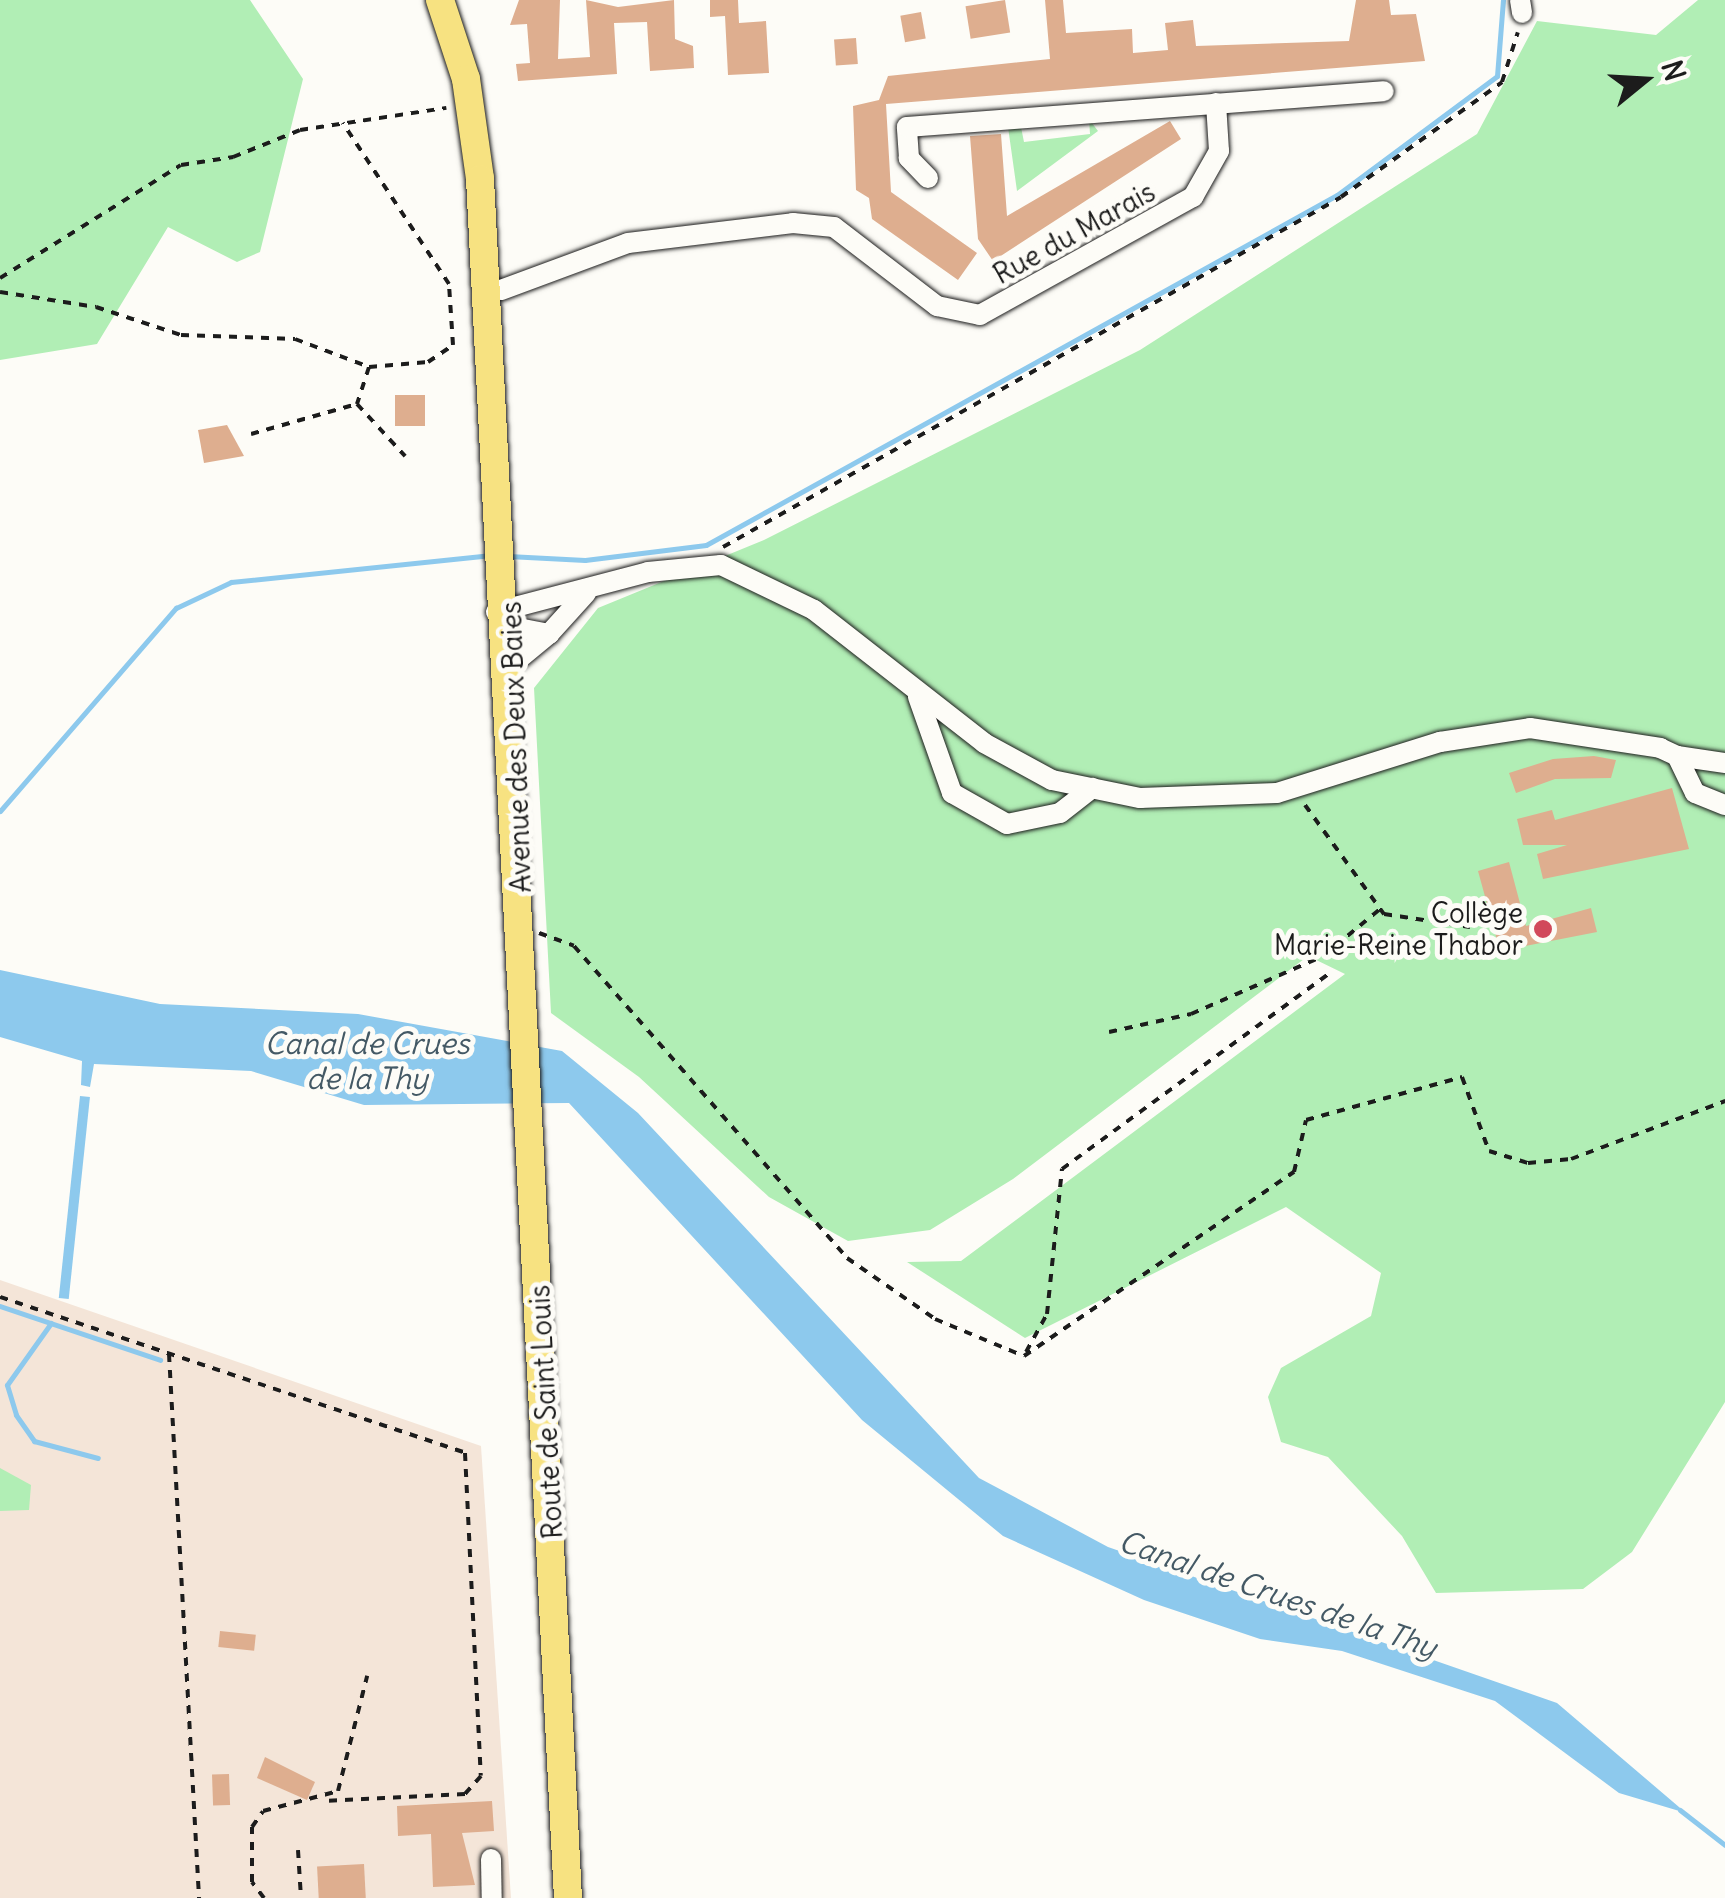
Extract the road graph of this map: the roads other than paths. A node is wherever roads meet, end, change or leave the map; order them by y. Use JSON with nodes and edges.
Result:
{"nodes":[{"id":1,"x":440,"y":0,"type":"edge"},
{"id":2,"x":458,"y":0,"type":"edge"},
{"id":3,"x":1384,"y":91,"type":"dead end"},
{"id":4,"x":1216,"y":104,"type":"junction"},
{"id":5,"x":928,"y":178,"type":"dead end"},
{"id":6,"x":501,"y":290,"type":"junction"},
{"id":7,"x":501,"y":536,"type":"junction"},
{"id":8,"x":586,"y":594,"type":"junction"},
{"id":9,"x":505,"y":603,"type":"junction"},
{"id":10,"x":549,"y":634,"type":"junction"},
{"id":11,"x":515,"y":662,"type":"junction"},
{"id":12,"x":918,"y":698,"type":"junction"},
{"id":13,"x":1677,"y":756,"type":"junction"},
{"id":14,"x":1725,"y":763,"type":"edge"},
{"id":15,"x":1092,"y":788,"type":"junction"},
{"id":16,"x":1725,"y":805,"type":"edge"},
{"id":17,"x":521,"y":926,"type":"junction"},
{"id":18,"x":491,"y":1859,"type":"dead end"},
{"id":19,"x":492,"y":1898,"type":"edge"},
{"id":20,"x":568,"y":1898,"type":"edge"}],
"edges":[{"from":1,"to":7,"type":"main road","name":"Avenue des Deux Baies"},
{"from":2,"to":6,"type":"main road","name":"Avenue des Deux Baies"},
{"from":3,"to":4,"type":"street"},
{"from":4,"to":5,"type":"street"},
{"from":4,"to":6,"type":"street","name":"Rue du Marais"},
{"from":6,"to":7,"type":"main road","name":"Avenue des Deux Baies"},
{"from":7,"to":9,"type":"main road","name":"Avenue des Deux Baies"},
{"from":8,"to":9,"type":"street"},
{"from":8,"to":10,"type":"street"},
{"from":8,"to":12,"type":"street"},
{"from":9,"to":10,"type":"street"},
{"from":9,"to":11,"type":"main road","name":"Avenue des Deux Baies"},
{"from":9,"to":17,"type":"main road","name":"Avenue des Deux Baies"},
{"from":10,"to":11,"type":"street"},
{"from":11,"to":17,"type":"main road","name":"Avenue des Deux Baies"},
{"from":12,"to":15,"type":"street"},
{"from":12,"to":15,"type":"street"},
{"from":13,"to":14,"type":"street"},
{"from":13,"to":15,"type":"street"},
{"from":13,"to":16,"type":"street"},
{"from":17,"to":20,"type":"main road","name":"Route de Saint Louis"},
{"from":18,"to":19,"type":"street"}]}
